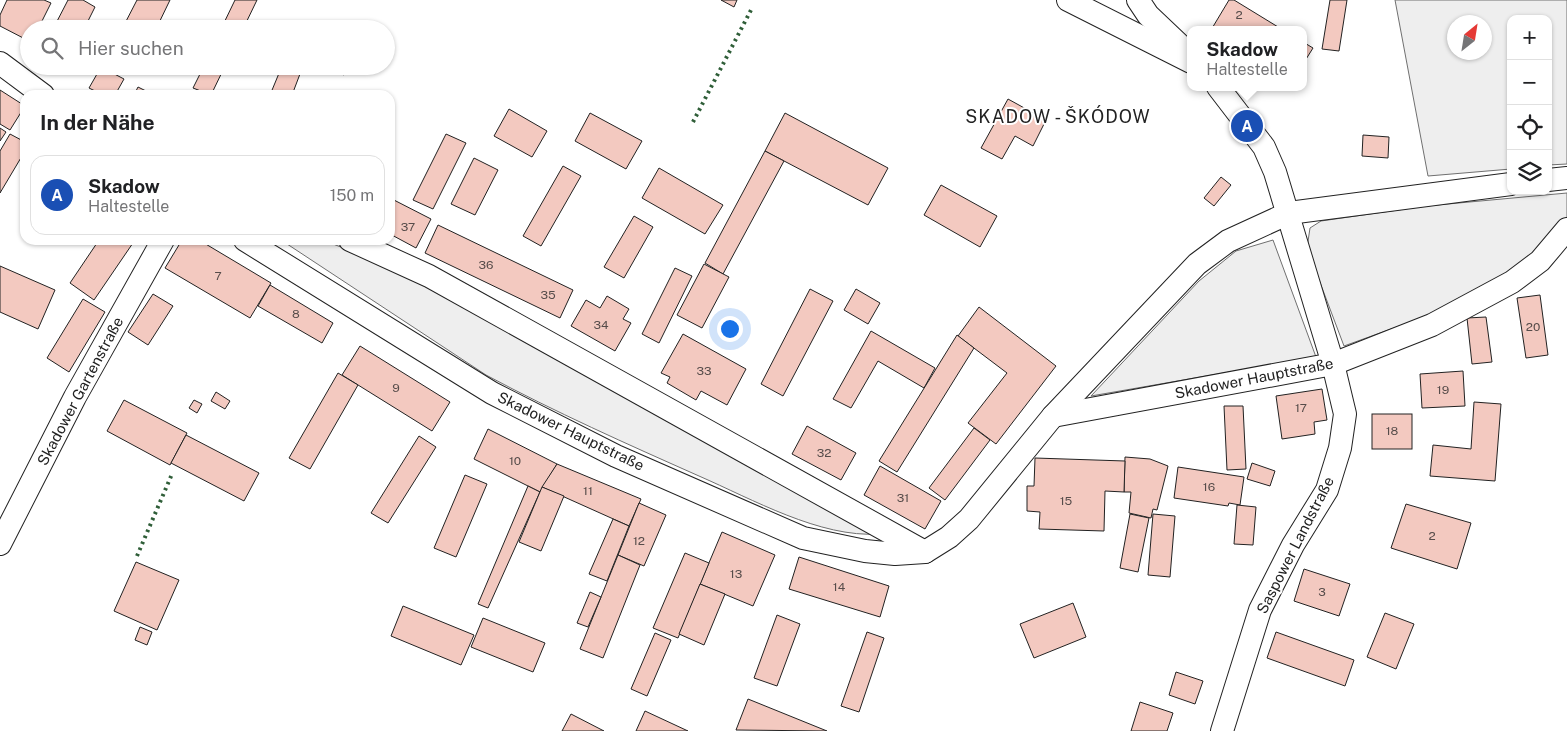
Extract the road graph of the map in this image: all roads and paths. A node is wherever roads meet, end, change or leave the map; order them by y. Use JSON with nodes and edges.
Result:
{"nodes":[{"id":1,"x":1068,"y":0,"type":"edge"},
{"id":2,"x":1138,"y":0,"type":"edge"},
{"id":3,"x":1187,"y":52,"type":"edge"},
{"id":4,"x":1187,"y":60,"type":"edge"},
{"id":5,"x":0,"y":63,"type":"edge"},
{"id":6,"x":35,"y":90,"type":"edge"},
{"id":7,"x":1221,"y":91,"type":"edge"},
{"id":8,"x":1567,"y":178,"type":"edge"},
{"id":9,"x":1552,"y":180,"type":"edge"},
{"id":10,"x":1507,"y":185,"type":"edge"},
{"id":11,"x":1289,"y":213,"type":"junction"},
{"id":12,"x":1567,"y":229,"type":"edge"},
{"id":13,"x":160,"y":245,"type":"edge"},
{"id":14,"x":253,"y":245,"type":"edge"},
{"id":15,"x":361,"y":245,"type":"edge"},
{"id":16,"x":1333,"y":364,"type":"junction"},
{"id":17,"x":1053,"y":416,"type":"junction"},
{"id":18,"x":0,"y":544,"type":"edge"},
{"id":19,"x":925,"y":552,"type":"junction"},
{"id":20,"x":1222,"y":731,"type":"edge"}],
"edges":[{"from":1,"to":4,"type":"street"},
{"from":2,"to":3,"type":"street"},
{"from":5,"to":6,"type":"street"},
{"from":7,"to":11,"type":"street","name":"Saspower Landstraße"},
{"from":8,"to":9,"type":"street"},
{"from":10,"to":11,"type":"street","name":"Skadower Hauptstraße"},
{"from":11,"to":16,"type":"street","name":"Saspower Landstraße"},
{"from":11,"to":17,"type":"street","name":"Skadower Hauptstraße"},
{"from":12,"to":16,"type":"street","name":"Skadower Hauptstraße"},
{"from":13,"to":18,"type":"street","name":"Skadower Gartenstraße"},
{"from":14,"to":19,"type":"street","name":"Skadower Hauptstraße"},
{"from":15,"to":19,"type":"street"},
{"from":16,"to":17,"type":"street","name":"Skadower Hauptstraße"},
{"from":16,"to":20,"type":"street","name":"Saspower Landstraße"},
{"from":17,"to":19,"type":"street","name":"Skadower Hauptstraße"}]}
